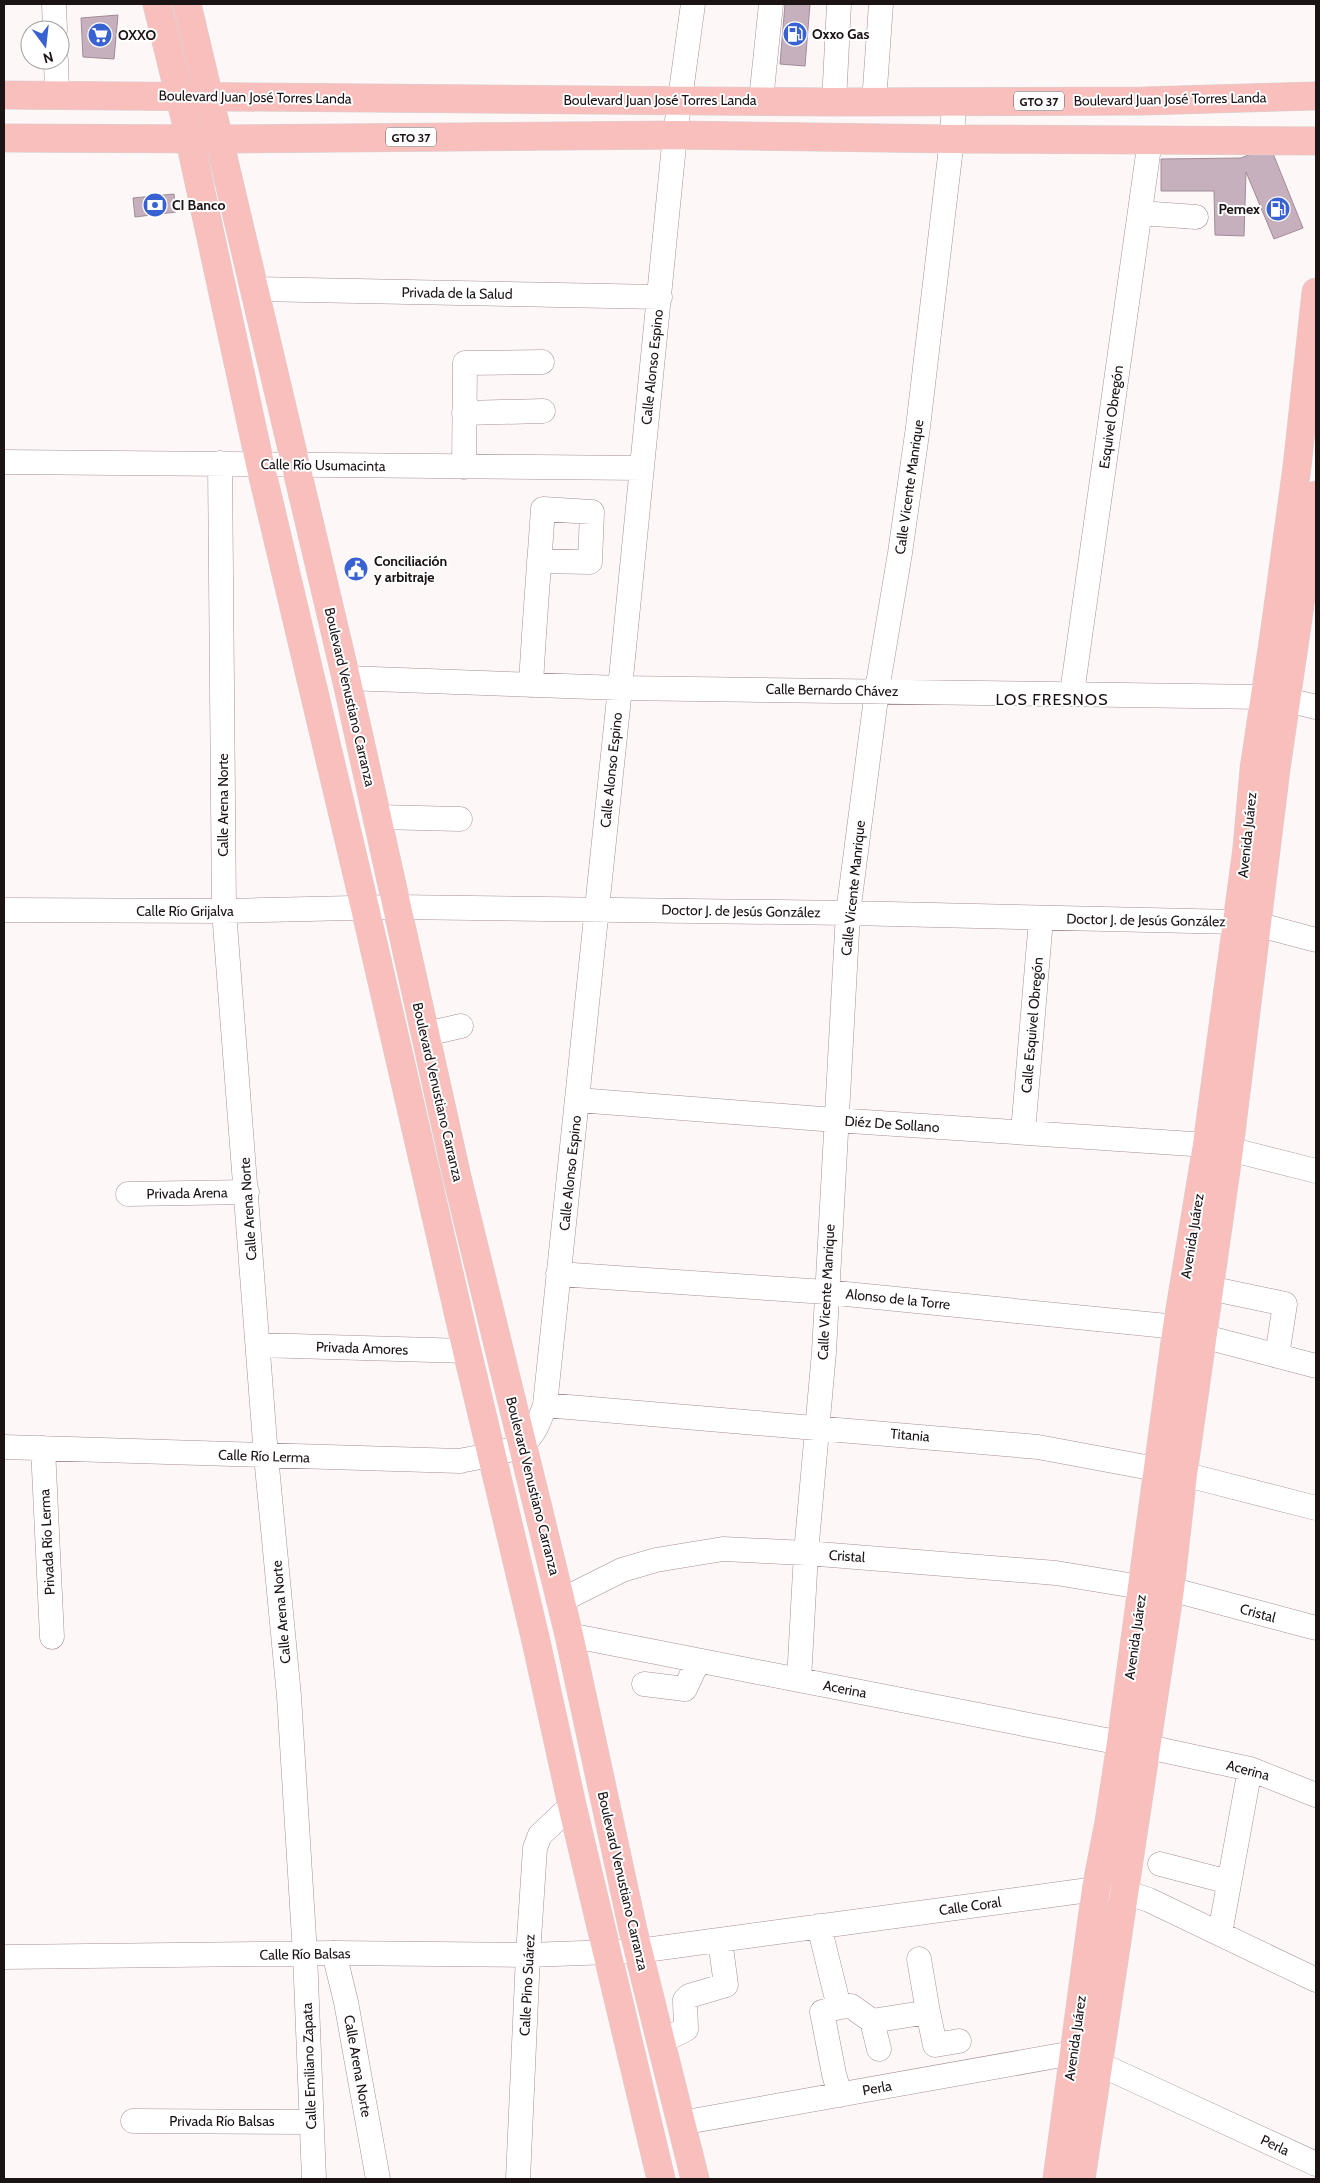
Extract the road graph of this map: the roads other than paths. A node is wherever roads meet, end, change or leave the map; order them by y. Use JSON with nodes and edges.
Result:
{"nodes":[{"id":1,"x":54,"y":4,"type":"edge"},
{"id":2,"x":157,"y":4,"type":"edge"},
{"id":3,"x":187,"y":4,"type":"edge"},
{"id":4,"x":693,"y":4,"type":"edge"},
{"id":5,"x":771,"y":4,"type":"edge"},
{"id":6,"x":839,"y":4,"type":"edge"},
{"id":7,"x":881,"y":4,"type":"edge"},
{"id":8,"x":55,"y":20,"type":"edge"},
{"id":9,"x":57,"y":70,"type":"edge"},
{"id":10,"x":4,"y":95,"type":"edge"},
{"id":11,"x":58,"y":96,"type":"junction"},
{"id":12,"x":179,"y":96,"type":"junction"},
{"id":13,"x":1316,"y":96,"type":"edge"},
{"id":14,"x":209,"y":97,"type":"junction"},
{"id":15,"x":679,"y":100,"type":"junction"},
{"id":16,"x":761,"y":100,"type":"junction"},
{"id":17,"x":954,"y":101,"type":"junction"},
{"id":18,"x":834,"y":102,"type":"junction"},
{"id":19,"x":874,"y":102,"type":"junction"},
{"id":20,"x":675,"y":135,"type":"junction"},
{"id":21,"x":4,"y":138,"type":"edge"},
{"id":22,"x":189,"y":138,"type":"junction"},
{"id":23,"x":218,"y":139,"type":"junction"},
{"id":24,"x":952,"y":140,"type":"junction"},
{"id":25,"x":1150,"y":140,"type":"junction"},
{"id":26,"x":1316,"y":141,"type":"edge"},
{"id":27,"x":1140,"y":213,"type":"junction"},
{"id":28,"x":1196,"y":217,"type":"dead end"},
{"id":29,"x":255,"y":289,"type":"junction"},
{"id":30,"x":1316,"y":292,"type":"edge"},
{"id":31,"x":660,"y":297,"type":"junction"},
{"id":32,"x":542,"y":362,"type":"dead end"},
{"id":33,"x":543,"y":411,"type":"dead end"},
{"id":34,"x":464,"y":413,"type":"junction"},
{"id":35,"x":4,"y":462,"type":"edge"},
{"id":36,"x":220,"y":463,"type":"junction"},
{"id":37,"x":260,"y":464,"type":"junction"},
{"id":38,"x":294,"y":466,"type":"junction"},
{"id":39,"x":464,"y":467,"type":"junction"},
{"id":40,"x":642,"y":468,"type":"junction"},
{"id":41,"x":1316,"y":495,"type":"edge"},
{"id":42,"x":539,"y":561,"type":"dead end"},
{"id":43,"x":346,"y":678,"type":"junction"},
{"id":44,"x":531,"y":685,"type":"junction"},
{"id":45,"x":620,"y":688,"type":"junction"},
{"id":46,"x":878,"y":690,"type":"junction"},
{"id":47,"x":1072,"y":693,"type":"junction"},
{"id":48,"x":1275,"y":698,"type":"junction"},
{"id":49,"x":1316,"y":708,"type":"edge"},
{"id":50,"x":377,"y":817,"type":"junction"},
{"id":51,"x":460,"y":819,"type":"dead end"},
{"id":52,"x":396,"y":907,"type":"junction"},
{"id":53,"x":366,"y":908,"type":"junction"},
{"id":54,"x":596,"y":909,"type":"junction"},
{"id":55,"x":4,"y":910,"type":"edge"},
{"id":56,"x":224,"y":911,"type":"junction"},
{"id":57,"x":848,"y":913,"type":"junction"},
{"id":58,"x":1041,"y":918,"type":"junction"},
{"id":59,"x":1246,"y":923,"type":"junction"},
{"id":60,"x":1316,"y":940,"type":"edge"},
{"id":61,"x":461,"y":1026,"type":"dead end"},
{"id":62,"x":426,"y":1034,"type":"junction"},
{"id":63,"x":578,"y":1100,"type":"junction"},
{"id":64,"x":835,"y":1120,"type":"junction"},
{"id":65,"x":1022,"y":1132,"type":"junction"},
{"id":66,"x":1218,"y":1147,"type":"junction"},
{"id":67,"x":1316,"y":1171,"type":"edge"},
{"id":68,"x":247,"y":1192,"type":"junction"},
{"id":69,"x":128,"y":1194,"type":"dead end"},
{"id":70,"x":558,"y":1274,"type":"junction"},
{"id":71,"x":1209,"y":1288,"type":"junction"},
{"id":72,"x":826,"y":1292,"type":"junction"},
{"id":73,"x":1177,"y":1327,"type":"junction"},
{"id":74,"x":1202,"y":1336,"type":"junction"},
{"id":75,"x":258,"y":1345,"type":"junction"},
{"id":76,"x":466,"y":1351,"type":"junction"},
{"id":77,"x":1277,"y":1356,"type":"junction"},
{"id":78,"x":1316,"y":1366,"type":"edge"},
{"id":79,"x":545,"y":1405,"type":"junction"},
{"id":80,"x":816,"y":1427,"type":"junction"},
{"id":81,"x":523,"y":1444,"type":"junction"},
{"id":82,"x":4,"y":1447,"type":"edge"},
{"id":83,"x":43,"y":1448,"type":"junction"},
{"id":84,"x":492,"y":1454,"type":"junction"},
{"id":85,"x":266,"y":1456,"type":"junction"},
{"id":86,"x":1156,"y":1469,"type":"junction"},
{"id":87,"x":1183,"y":1474,"type":"junction"},
{"id":88,"x":1316,"y":1508,"type":"edge"},
{"id":89,"x":806,"y":1553,"type":"junction"},
{"id":90,"x":1141,"y":1587,"type":"junction"},
{"id":91,"x":1170,"y":1589,"type":"junction"},
{"id":92,"x":560,"y":1601,"type":"junction"},
{"id":93,"x":1316,"y":1628,"type":"edge"},
{"id":94,"x":569,"y":1635,"type":"junction"},
{"id":95,"x":52,"y":1637,"type":"dead end"},
{"id":96,"x":698,"y":1661,"type":"junction"},
{"id":97,"x":799,"y":1680,"type":"junction"},
{"id":98,"x":644,"y":1684,"type":"dead end"},
{"id":99,"x":1121,"y":1743,"type":"junction"},
{"id":100,"x":1148,"y":1747,"type":"junction"},
{"id":101,"x":1250,"y":1769,"type":"junction"},
{"id":102,"x":1316,"y":1794,"type":"edge"},
{"id":103,"x":572,"y":1805,"type":"junction"},
{"id":104,"x":1160,"y":1864,"type":"dead end"},
{"id":105,"x":1229,"y":1882,"type":"junction"},
{"id":106,"x":1096,"y":1889,"type":"junction"},
{"id":107,"x":1125,"y":1892,"type":"junction"},
{"id":108,"x":819,"y":1926,"type":"junction"},
{"id":109,"x":1220,"y":1933,"type":"junction"},
{"id":110,"x":720,"y":1940,"type":"junction"},
{"id":111,"x":638,"y":1951,"type":"junction"},
{"id":112,"x":607,"y":1952,"type":"junction"},
{"id":113,"x":334,"y":1953,"type":"junction"},
{"id":114,"x":305,"y":1954,"type":"junction"},
{"id":115,"x":528,"y":1955,"type":"junction"},
{"id":116,"x":4,"y":1957,"type":"edge"},
{"id":117,"x":919,"y":1959,"type":"dead end"},
{"id":118,"x":1316,"y":1980,"type":"edge"},
{"id":119,"x":839,"y":2008,"type":"junction"},
{"id":120,"x":928,"y":2012,"type":"junction"},
{"id":121,"x":872,"y":2022,"type":"junction"},
{"id":122,"x":959,"y":2041,"type":"dead end"},
{"id":123,"x":661,"y":2042,"type":"junction"},
{"id":124,"x":879,"y":2049,"type":"dead end"},
{"id":125,"x":1085,"y":2058,"type":"junction"},
{"id":126,"x":840,"y":2094,"type":"junction"},
{"id":127,"x":133,"y":2121,"type":"dead end"},
{"id":128,"x":311,"y":2122,"type":"junction"},
{"id":129,"x":681,"y":2123,"type":"junction"},
{"id":130,"x":1316,"y":2164,"type":"edge"},
{"id":131,"x":314,"y":2179,"type":"edge"},
{"id":132,"x":378,"y":2179,"type":"edge"},
{"id":133,"x":518,"y":2179,"type":"edge"},
{"id":134,"x":661,"y":2179,"type":"edge"},
{"id":135,"x":694,"y":2179,"type":"edge"},
{"id":136,"x":1056,"y":2179,"type":"edge"},
{"id":137,"x":1081,"y":2179,"type":"edge"}],
"edges":[{"from":1,"to":8,"type":"street"},
{"from":2,"to":12,"type":"main road"},
{"from":3,"to":14,"type":"main road","name":"Boulevard Venustiano Carranza"},
{"from":4,"to":15,"type":"street","name":"Calle Alonso Espino"},
{"from":5,"to":16,"type":"street"},
{"from":6,"to":18,"type":"street"},
{"from":7,"to":19,"type":"street"},
{"from":9,"to":11,"type":"street"},
{"from":10,"to":11,"type":"main road","name":"Boulevard Juan José Torres Landa","number":"GTO 37"},
{"from":11,"to":12,"type":"main road","name":"Boulevard Juan José Torres Landa","number":"GTO 37"},
{"from":12,"to":14,"type":"main road","name":"Boulevard Juan José Torres Landa","number":"GTO 37"},
{"from":12,"to":22,"type":"main road"},
{"from":13,"to":17,"type":"main road","name":"Boulevard Juan José Torres Landa","number":"GTO 37"},
{"from":14,"to":15,"type":"main road","name":"Boulevard Juan José Torres Landa","number":"GTO 37"},
{"from":14,"to":23,"type":"main road","name":"Boulevard Venustiano Carranza"},
{"from":15,"to":16,"type":"main road","name":"Boulevard Juan José Torres Landa","number":"GTO 37"},
{"from":15,"to":20,"type":"street","name":"Calle Alonso Espino"},
{"from":16,"to":18,"type":"main road","name":"Boulevard Juan José Torres Landa","number":"GTO 37"},
{"from":17,"to":19,"type":"main road","name":"Boulevard Juan José Torres Landa","number":"GTO 37"},
{"from":17,"to":24,"type":"street","name":"Calle Vicente Manrique"},
{"from":18,"to":19,"type":"main road","name":"Boulevard Juan José Torres Landa","number":"GTO 37"},
{"from":20,"to":23,"type":"main road","number":"GTO 37"},
{"from":20,"to":24,"type":"main road","number":"GTO 37"},
{"from":20,"to":31,"type":"street","name":"Calle Alonso Espino"},
{"from":21,"to":22,"type":"main road","number":"GTO 37"},
{"from":22,"to":23,"type":"main road","number":"GTO 37"},
{"from":22,"to":37,"type":"main road"},
{"from":23,"to":29,"type":"main road","name":"Boulevard Venustiano Carranza"},
{"from":24,"to":25,"type":"main road","number":"GTO 37"},
{"from":24,"to":46,"type":"street","name":"Calle Vicente Manrique"},
{"from":25,"to":26,"type":"main road","number":"GTO 37"},
{"from":25,"to":27,"type":"street","name":"Esquivel Obregón"},
{"from":27,"to":28,"type":"street"},
{"from":27,"to":47,"type":"street","name":"Esquivel Obregón"},
{"from":29,"to":31,"type":"street","name":"Privada de la Salud"},
{"from":29,"to":38,"type":"main road","name":"Boulevard Venustiano Carranza"},
{"from":30,"to":48,"type":"main road","name":"Avenida Juárez"},
{"from":31,"to":40,"type":"street","name":"Calle Alonso Espino"},
{"from":32,"to":34,"type":"street"},
{"from":33,"to":34,"type":"street"},
{"from":34,"to":39,"type":"street"},
{"from":35,"to":36,"type":"street","name":"Calle Río Usumacinta"},
{"from":36,"to":37,"type":"street","name":"Calle Río Usumacinta"},
{"from":36,"to":56,"type":"street","name":"Calle Arena Norte"},
{"from":37,"to":38,"type":"street","name":"Calle Río Usumacinta"},
{"from":37,"to":53,"type":"main road"},
{"from":38,"to":39,"type":"street","name":"Calle Río Usumacinta"},
{"from":38,"to":43,"type":"main road","name":"Boulevard Venustiano Carranza"},
{"from":39,"to":40,"type":"street","name":"Calle Río Usumacinta"},
{"from":40,"to":45,"type":"street","name":"Calle Alonso Espino"},
{"from":41,"to":48,"type":"main road","name":"Avenida Juárez"},
{"from":42,"to":44,"type":"street"},
{"from":43,"to":44,"type":"street","name":"Calle Bernardo Chávez"},
{"from":43,"to":50,"type":"main road","name":"Boulevard Venustiano Carranza"},
{"from":44,"to":45,"type":"street","name":"Calle Bernardo Chávez"},
{"from":45,"to":46,"type":"street","name":"Calle Bernardo Chávez"},
{"from":45,"to":54,"type":"street","name":"Calle Alonso Espino"},
{"from":46,"to":47,"type":"street","name":"Calle Bernardo Chávez"},
{"from":46,"to":57,"type":"street","name":"Calle Vicente Manrique"},
{"from":47,"to":48,"type":"street","name":"Calle Bernardo Chávez"},
{"from":48,"to":49,"type":"street","name":"Calle Bernardo Chávez"},
{"from":48,"to":59,"type":"main road","name":"Avenida Juárez"},
{"from":50,"to":51,"type":"street"},
{"from":50,"to":52,"type":"main road","name":"Boulevard Venustiano Carranza"},
{"from":52,"to":53,"type":"street","name":"Calle Río Grijalva"},
{"from":52,"to":54,"type":"street","name":"Doctor J. de Jesús González"},
{"from":52,"to":62,"type":"main road","name":"Boulevard Venustiano Carranza"},
{"from":53,"to":56,"type":"street","name":"Calle Río Grijalva"},
{"from":53,"to":76,"type":"main road"},
{"from":54,"to":57,"type":"street","name":"Doctor J. de Jesús González"},
{"from":54,"to":63,"type":"street","name":"Calle Alonso Espino"},
{"from":55,"to":56,"type":"street","name":"Calle Río Grijalva"},
{"from":56,"to":68,"type":"street","name":"Calle Arena Norte"},
{"from":57,"to":58,"type":"street","name":"Doctor J. de Jesús González"},
{"from":57,"to":64,"type":"street","name":"Calle Vicente Manrique"},
{"from":58,"to":59,"type":"street","name":"Doctor J. de Jesús González"},
{"from":58,"to":65,"type":"street","name":"Calle Esquivel Obregón"},
{"from":59,"to":60,"type":"street","name":"Doctor J. de Jesús González"},
{"from":59,"to":66,"type":"main road","name":"Avenida Juárez"},
{"from":61,"to":62,"type":"street"},
{"from":62,"to":81,"type":"main road","name":"Boulevard Venustiano Carranza"},
{"from":63,"to":64,"type":"street","name":"Diéz De Sollano"},
{"from":63,"to":70,"type":"street","name":"Calle Alonso Espino"},
{"from":64,"to":65,"type":"street","name":"Diéz De Sollano"},
{"from":64,"to":72,"type":"street","name":"Calle Vicente Manrique"},
{"from":65,"to":66,"type":"street","name":"Diéz De Sollano"},
{"from":66,"to":67,"type":"street","name":"Diéz De Sollano"},
{"from":66,"to":71,"type":"main road","name":"Avenida Juárez"},
{"from":66,"to":73,"type":"main road","name":"Avenida Juárez"},
{"from":68,"to":69,"type":"street","name":"Privada Arena"},
{"from":68,"to":75,"type":"street","name":"Calle Arena Norte"},
{"from":70,"to":72,"type":"street","name":"Alonso de la Torre"},
{"from":70,"to":79,"type":"street","name":"Calle Alonso Espino"},
{"from":71,"to":74,"type":"main road","name":"Avenida Juárez"},
{"from":71,"to":77,"type":"street"},
{"from":72,"to":73,"type":"street","name":"Alonso de la Torre"},
{"from":72,"to":80,"type":"street","name":"Calle Vicente Manrique"},
{"from":73,"to":86,"type":"main road","name":"Avenida Juárez"},
{"from":74,"to":77,"type":"street"},
{"from":74,"to":87,"type":"main road","name":"Avenida Juárez"},
{"from":75,"to":76,"type":"street","name":"Privada Amores"},
{"from":75,"to":85,"type":"street","name":"Calle Arena Norte"},
{"from":76,"to":84,"type":"main road"},
{"from":77,"to":78,"type":"street"},
{"from":79,"to":80,"type":"street","name":"Titania"},
{"from":79,"to":81,"type":"street"},
{"from":80,"to":86,"type":"street","name":"Titania"},
{"from":80,"to":89,"type":"street","name":"Calle Vicente Manrique"},
{"from":81,"to":84,"type":"street","name":"Calle Río Lerma"},
{"from":81,"to":92,"type":"main road","name":"Boulevard Venustiano Carranza"},
{"from":82,"to":83,"type":"street","name":"Calle Río Lerma"},
{"from":83,"to":85,"type":"street","name":"Calle Río Lerma"},
{"from":83,"to":95,"type":"street","name":"Privada Río Lerma"},
{"from":84,"to":85,"type":"street","name":"Calle Río Lerma"},
{"from":84,"to":103,"type":"main road"},
{"from":85,"to":114,"type":"street","name":"Calle Arena Norte"},
{"from":86,"to":87,"type":"street","name":"Titania"},
{"from":86,"to":90,"type":"main road","name":"Avenida Juárez"},
{"from":87,"to":88,"type":"street","name":"Titania"},
{"from":87,"to":91,"type":"main road","name":"Avenida Juárez"},
{"from":89,"to":90,"type":"street","name":"Cristal"},
{"from":89,"to":92,"type":"street","name":"Cristal"},
{"from":89,"to":97,"type":"street","name":"Calle Vicente Manrique"},
{"from":90,"to":99,"type":"main road","name":"Avenida Juárez"},
{"from":91,"to":93,"type":"street","name":"Cristal"},
{"from":91,"to":100,"type":"main road","name":"Avenida Juárez"},
{"from":92,"to":94,"type":"main road","name":"Boulevard Venustiano Carranza"},
{"from":94,"to":96,"type":"street","name":"Acerina"},
{"from":94,"to":111,"type":"main road","name":"Boulevard Venustiano Carranza"},
{"from":96,"to":97,"type":"street","name":"Acerina"},
{"from":96,"to":98,"type":"street"},
{"from":97,"to":99,"type":"street","name":"Acerina"},
{"from":99,"to":106,"type":"main road","name":"Avenida Juárez"},
{"from":100,"to":101,"type":"street","name":"Acerina"},
{"from":100,"to":107,"type":"main road","name":"Avenida Juárez"},
{"from":101,"to":102,"type":"street","name":"Acerina"},
{"from":101,"to":105,"type":"street"},
{"from":103,"to":112,"type":"main road"},
{"from":103,"to":115,"type":"street","name":"Calle Pino Suárez"},
{"from":104,"to":105,"type":"street"},
{"from":105,"to":109,"type":"street"},
{"from":106,"to":107,"type":"street","name":"Calle Coral"},
{"from":106,"to":108,"type":"street","name":"Calle Coral"},
{"from":106,"to":125,"type":"main road","name":"Avenida Juárez"},
{"from":107,"to":109,"type":"street","name":"Calle Coral"},
{"from":107,"to":125,"type":"main road","name":"Avenida Juárez"},
{"from":108,"to":110,"type":"street","name":"Calle Coral"},
{"from":108,"to":119,"type":"street"},
{"from":109,"to":118,"type":"street","name":"Calle Coral"},
{"from":110,"to":111,"type":"street","name":"Calle Coral"},
{"from":110,"to":123,"type":"street"},
{"from":111,"to":112,"type":"street","name":"Calle Coral"},
{"from":111,"to":123,"type":"main road","name":"Boulevard Venustiano Carranza"},
{"from":112,"to":115,"type":"street","name":"Calle Río Balsas"},
{"from":112,"to":134,"type":"main road"},
{"from":113,"to":114,"type":"street","name":"Calle Río Balsas"},
{"from":113,"to":115,"type":"street","name":"Calle Río Balsas"},
{"from":113,"to":132,"type":"street","name":"Calle Arena Norte"},
{"from":114,"to":116,"type":"street","name":"Calle Río Balsas"},
{"from":114,"to":128,"type":"street","name":"Calle Emiliano Zapata"},
{"from":115,"to":133,"type":"street","name":"Calle Pino Suárez"},
{"from":117,"to":120,"type":"street"},
{"from":119,"to":121,"type":"street"},
{"from":119,"to":126,"type":"street"},
{"from":120,"to":121,"type":"street"},
{"from":120,"to":122,"type":"street"},
{"from":121,"to":124,"type":"street"},
{"from":123,"to":129,"type":"main road","name":"Boulevard Venustiano Carranza"},
{"from":125,"to":126,"type":"street","name":"Perla"},
{"from":125,"to":130,"type":"street","name":"Perla"},
{"from":125,"to":136,"type":"main road","name":"Avenida Juárez"},
{"from":125,"to":137,"type":"main road","name":"Avenida Juárez"},
{"from":126,"to":129,"type":"street","name":"Perla"},
{"from":127,"to":128,"type":"street","name":"Privada Río Balsas"},
{"from":128,"to":131,"type":"street","name":"Calle Emiliano Zapata"},
{"from":129,"to":135,"type":"main road","name":"Boulevard Venustiano Carranza"}]}
